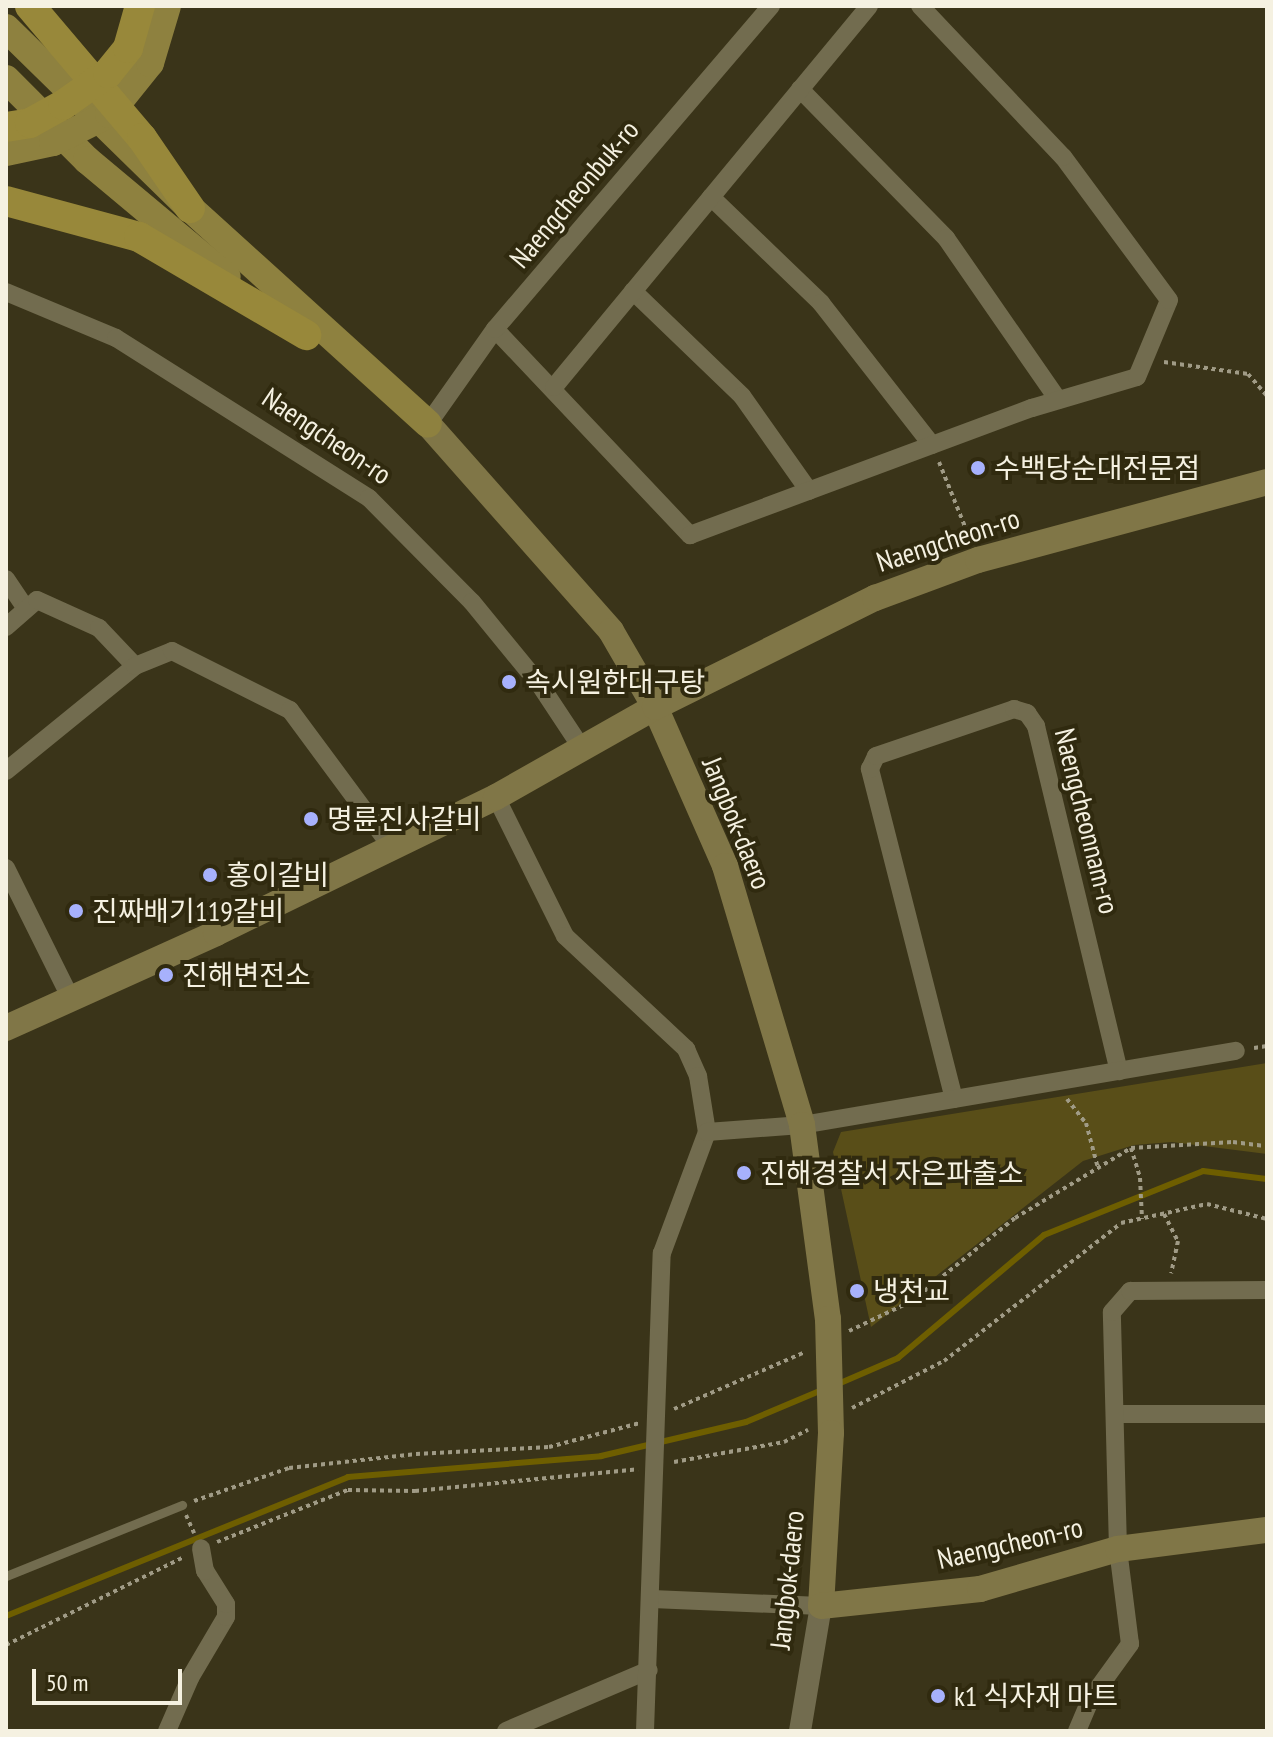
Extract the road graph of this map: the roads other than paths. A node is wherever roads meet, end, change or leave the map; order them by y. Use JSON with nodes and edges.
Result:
{"nodes":[{"id":1,"x":30,"y":6,"type":"edge"},
{"id":2,"x":140,"y":6,"type":"edge"},
{"id":3,"x":167,"y":6,"type":"edge"},
{"id":4,"x":771,"y":6,"type":"edge"},
{"id":5,"x":869,"y":6,"type":"edge"},
{"id":6,"x":920,"y":6,"type":"edge"},
{"id":7,"x":6,"y":28,"type":"edge"},
{"id":8,"x":6,"y":79,"type":"edge"},
{"id":9,"x":800,"y":89,"type":"junction"},
{"id":10,"x":6,"y":127,"type":"edge"},
{"id":11,"x":17,"y":151,"type":"edge"},
{"id":12,"x":711,"y":197,"type":"junction"},
{"id":13,"x":6,"y":201,"type":"edge"},
{"id":14,"x":190,"y":208,"type":"junction"},
{"id":15,"x":633,"y":291,"type":"junction"},
{"id":16,"x":6,"y":292,"type":"edge"},
{"id":17,"x":495,"y":329,"type":"junction"},
{"id":18,"x":306,"y":335,"type":"junction"},
{"id":19,"x":554,"y":387,"type":"junction"},
{"id":20,"x":1058,"y":400,"type":"junction"},
{"id":21,"x":428,"y":424,"type":"junction"},
{"id":22,"x":932,"y":445,"type":"junction"},
{"id":23,"x":1267,"y":482,"type":"edge"},
{"id":24,"x":809,"y":491,"type":"junction"},
{"id":25,"x":6,"y":579,"type":"edge"},
{"id":26,"x":31,"y":603,"type":"junction"},
{"id":27,"x":6,"y":627,"type":"edge"},
{"id":28,"x":135,"y":666,"type":"junction"},
{"id":29,"x":655,"y":707,"type":"junction"},
{"id":30,"x":581,"y":747,"type":"junction"},
{"id":31,"x":6,"y":771,"type":"edge"},
{"id":32,"x":496,"y":797,"type":"junction"},
{"id":33,"x":392,"y":848,"type":"junction"},
{"id":34,"x":6,"y":868,"type":"edge"},
{"id":35,"x":71,"y":999,"type":"junction"},
{"id":36,"x":6,"y":1028,"type":"edge"},
{"id":37,"x":1236,"y":1051,"type":"dead end"},
{"id":38,"x":1119,"y":1071,"type":"junction"},
{"id":39,"x":954,"y":1099,"type":"junction"},
{"id":40,"x":802,"y":1125,"type":"junction"},
{"id":41,"x":707,"y":1132,"type":"junction"},
{"id":42,"x":1267,"y":1290,"type":"edge"},
{"id":43,"x":1115,"y":1414,"type":"junction"},
{"id":44,"x":1267,"y":1414,"type":"edge"},
{"id":45,"x":182,"y":1505,"type":"road end"},
{"id":46,"x":1267,"y":1530,"type":"edge"},
{"id":47,"x":201,"y":1548,"type":"road end"},
{"id":48,"x":1118,"y":1549,"type":"junction"},
{"id":49,"x":6,"y":1576,"type":"edge"},
{"id":50,"x":652,"y":1599,"type":"junction"},
{"id":51,"x":821,"y":1606,"type":"junction"},
{"id":52,"x":649,"y":1670,"type":"junction"},
{"id":53,"x":167,"y":1731,"type":"edge"},
{"id":54,"x":506,"y":1731,"type":"edge"},
{"id":55,"x":645,"y":1731,"type":"edge"},
{"id":56,"x":800,"y":1731,"type":"edge"},
{"id":57,"x":1077,"y":1731,"type":"edge"}],
"edges":[{"from":1,"to":14,"type":"highway"},
{"from":2,"to":10,"type":"highway"},
{"from":3,"to":11,"type":"main road"},
{"from":4,"to":17,"type":"street","name":"Naengcheonbuk-ro"},
{"from":5,"to":9,"type":"street"},
{"from":6,"to":20,"type":"street"},
{"from":7,"to":14,"type":"main road"},
{"from":8,"to":18,"type":"main road"},
{"from":9,"to":12,"type":"street"},
{"from":9,"to":20,"type":"street"},
{"from":12,"to":15,"type":"street"},
{"from":12,"to":22,"type":"street"},
{"from":13,"to":18,"type":"highway"},
{"from":14,"to":21,"type":"main road"},
{"from":15,"to":19,"type":"street"},
{"from":15,"to":24,"type":"street"},
{"from":16,"to":30,"type":"street","name":"Naengcheon-ro"},
{"from":17,"to":19,"type":"street"},
{"from":17,"to":21,"type":"street","name":"Naengcheonbuk-ro"},
{"from":18,"to":21,"type":"main road"},
{"from":19,"to":24,"type":"street"},
{"from":20,"to":22,"type":"street"},
{"from":21,"to":29,"type":"main road","name":"Jangbok-daero"},
{"from":22,"to":24,"type":"street"},
{"from":23,"to":29,"type":"main road","name":"Naengcheon-ro"},
{"from":25,"to":26,"type":"street"},
{"from":26,"to":27,"type":"street"},
{"from":26,"to":28,"type":"street"},
{"from":28,"to":31,"type":"street"},
{"from":28,"to":33,"type":"street"},
{"from":29,"to":30,"type":"main road","name":"Naengcheon-ro"},
{"from":29,"to":40,"type":"main road","name":"Jangbok-daero"},
{"from":30,"to":32,"type":"main road","name":"Naengcheon-ro"},
{"from":32,"to":33,"type":"main road","name":"Naengcheon-ro"},
{"from":32,"to":41,"type":"street"},
{"from":33,"to":35,"type":"main road","name":"Naengcheon-ro"},
{"from":34,"to":35,"type":"street"},
{"from":35,"to":36,"type":"main road","name":"Naengcheon-ro"},
{"from":37,"to":38,"type":"street"},
{"from":38,"to":39,"type":"street"},
{"from":38,"to":39,"type":"street","name":"Naengcheonnam-ro"},
{"from":39,"to":40,"type":"street"},
{"from":40,"to":41,"type":"street"},
{"from":40,"to":51,"type":"main road","name":"Jangbok-daero"},
{"from":41,"to":50,"type":"street"},
{"from":42,"to":43,"type":"street","name":"Naengcheon-ro"},
{"from":43,"to":44,"type":"street"},
{"from":43,"to":48,"type":"street","name":"Naengcheon-ro"},
{"from":45,"to":49,"type":"lane"},
{"from":46,"to":48,"type":"main road","name":"Naengcheon-ro"},
{"from":47,"to":53,"type":"street"},
{"from":48,"to":51,"type":"main road","name":"Naengcheon-ro"},
{"from":48,"to":57,"type":"street"},
{"from":50,"to":51,"type":"street"},
{"from":50,"to":52,"type":"street"},
{"from":51,"to":56,"type":"street","name":"Jangbok-daero"},
{"from":52,"to":54,"type":"street"},
{"from":52,"to":55,"type":"street"}]}
